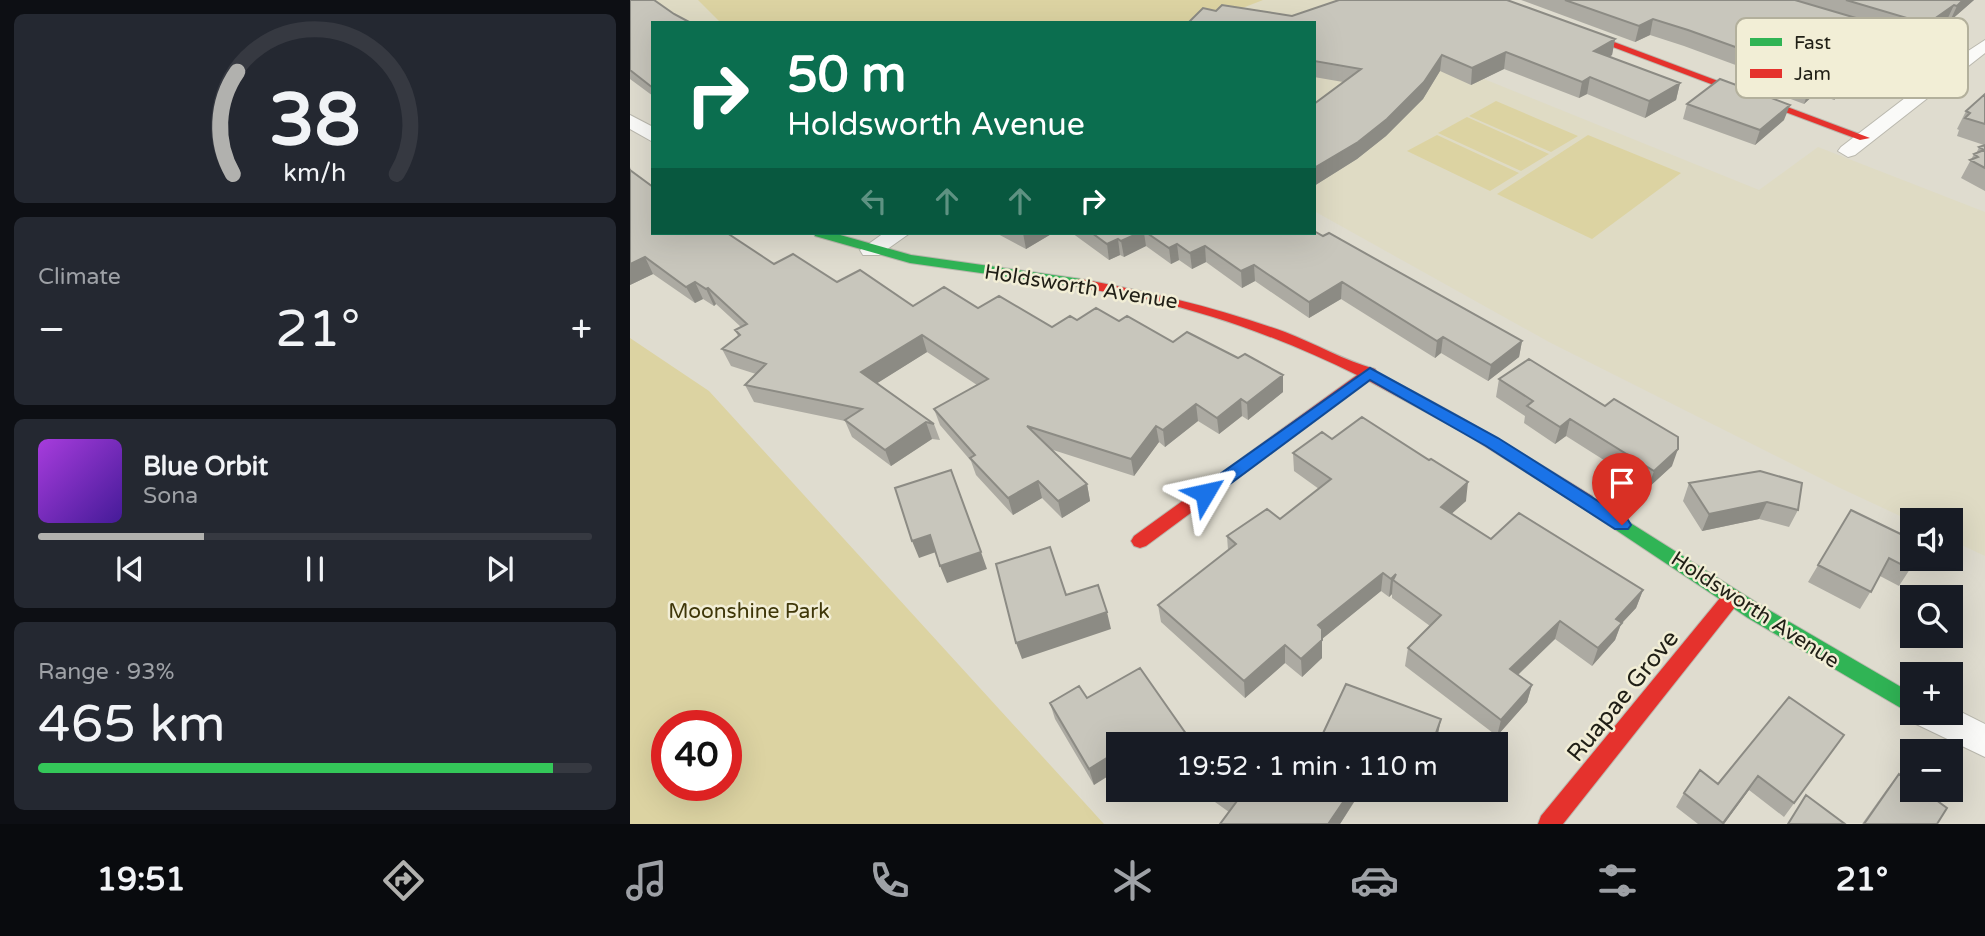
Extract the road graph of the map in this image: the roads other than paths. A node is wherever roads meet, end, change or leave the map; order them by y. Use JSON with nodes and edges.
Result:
{"nodes":[{"id":1,"x":1493,"y":0,"type":"edge"},
{"id":2,"x":1736,"y":90,"type":"edge"},
{"id":3,"x":1756,"y":98,"type":"edge"},
{"id":4,"x":1918,"y":98,"type":"edge"},
{"id":5,"x":630,"y":121,"type":"edge"},
{"id":6,"x":651,"y":135,"type":"edge"},
{"id":7,"x":1864,"y":138,"type":"junction"},
{"id":8,"x":1848,"y":151,"type":"dead end"},
{"id":9,"x":826,"y":235,"type":"edge"},
{"id":10,"x":896,"y":235,"type":"edge"},
{"id":11,"x":871,"y":250,"type":"junction"},
{"id":12,"x":1370,"y":373,"type":"junction"},
{"id":13,"x":1140,"y":541,"type":"dead end"},
{"id":14,"x":1732,"y":597,"type":"junction"},
{"id":15,"x":1900,"y":698,"type":"edge"},
{"id":16,"x":1952,"y":725,"type":"edge"},
{"id":17,"x":1985,"y":741,"type":"edge"},
{"id":18,"x":1549,"y":824,"type":"edge"}],
"edges":[{"from":1,"to":2,"type":"street"},
{"from":3,"to":7,"type":"street"},
{"from":4,"to":7,"type":"street"},
{"from":5,"to":6,"type":"street"},
{"from":7,"to":8,"type":"street"},
{"from":9,"to":11,"type":"street","name":"Holdsworth Avenue"},
{"from":10,"to":11,"type":"street"},
{"from":11,"to":12,"type":"street","name":"Holdsworth Avenue"},
{"from":12,"to":13,"type":"street"},
{"from":12,"to":14,"type":"street","name":"Holdsworth Avenue"},
{"from":14,"to":15,"type":"street","name":"Holdsworth Avenue"},
{"from":14,"to":18,"type":"street","name":"Ruapae Grove"},
{"from":16,"to":17,"type":"street"}]}
